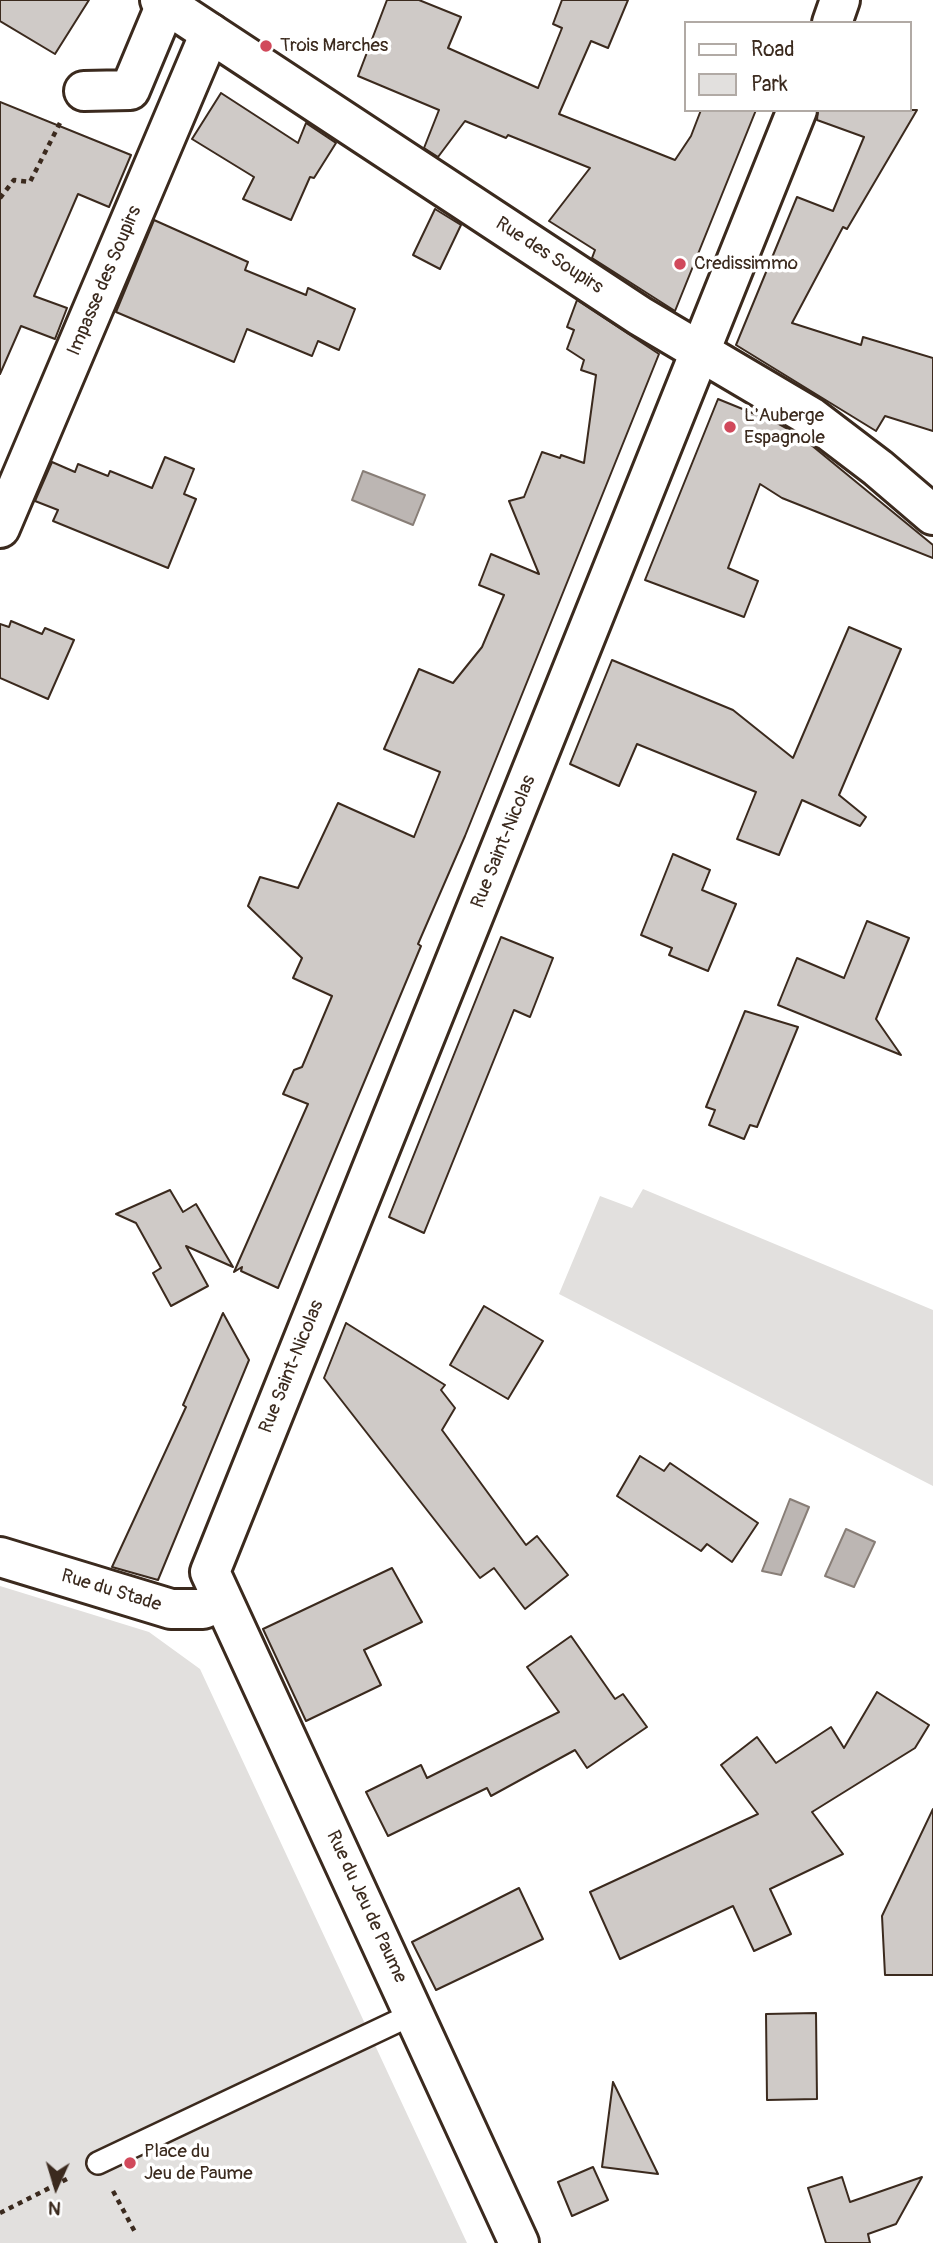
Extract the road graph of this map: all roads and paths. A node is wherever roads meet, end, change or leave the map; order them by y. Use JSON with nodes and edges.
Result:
{"nodes":[{"id":1,"x":841,"y":0,"type":"edge"},
{"id":2,"x":163,"y":2,"type":"edge"},
{"id":3,"x":833,"y":21,"type":"edge"},
{"id":4,"x":210,"y":33,"type":"junction"},
{"id":5,"x":84,"y":90,"type":"joint"},
{"id":6,"x":796,"y":112,"type":"edge"},
{"id":7,"x":0,"y":198,"type":"edge"},
{"id":8,"x":701,"y":352,"type":"junction"},
{"id":9,"x":933,"y":515,"type":"edge"},
{"id":10,"x":0,"y":528,"type":"edge"},
{"id":11,"x":0,"y":1556,"type":"edge"},
{"id":12,"x":216,"y":1587,"type":"junction"},
{"id":13,"x":415,"y":2013,"type":"junction"},
{"id":14,"x":98,"y":2163,"type":"junction"},
{"id":15,"x":0,"y":2213,"type":"edge"},
{"id":16,"x":136,"y":2234,"type":"dead end"},
{"id":17,"x":519,"y":2243,"type":"edge"}],
"edges":[{"from":1,"to":3,"type":"street"},
{"from":2,"to":4,"type":"street","name":"Rue des Soupirs"},
{"from":2,"to":5,"type":"street"},
{"from":4,"to":8,"type":"street","name":"Rue des Soupirs"},
{"from":4,"to":10,"type":"street","name":"Impasse des Soupirs"},
{"from":5,"to":7,"type":"path"},
{"from":6,"to":8,"type":"street","name":"Rue Saint-Nicolas"},
{"from":8,"to":9,"type":"street","name":"Rue des Soupirs"},
{"from":8,"to":12,"type":"street","name":"Rue Saint-Nicolas"},
{"from":11,"to":12,"type":"street","name":"Rue du Stade"},
{"from":12,"to":13,"type":"street","name":"Rue du Jeu de Paume"},
{"from":13,"to":14,"type":"lane"},
{"from":13,"to":17,"type":"street","name":"Rue du Jeu de Paume"},
{"from":14,"to":15,"type":"path"},
{"from":14,"to":16,"type":"path"}]}
